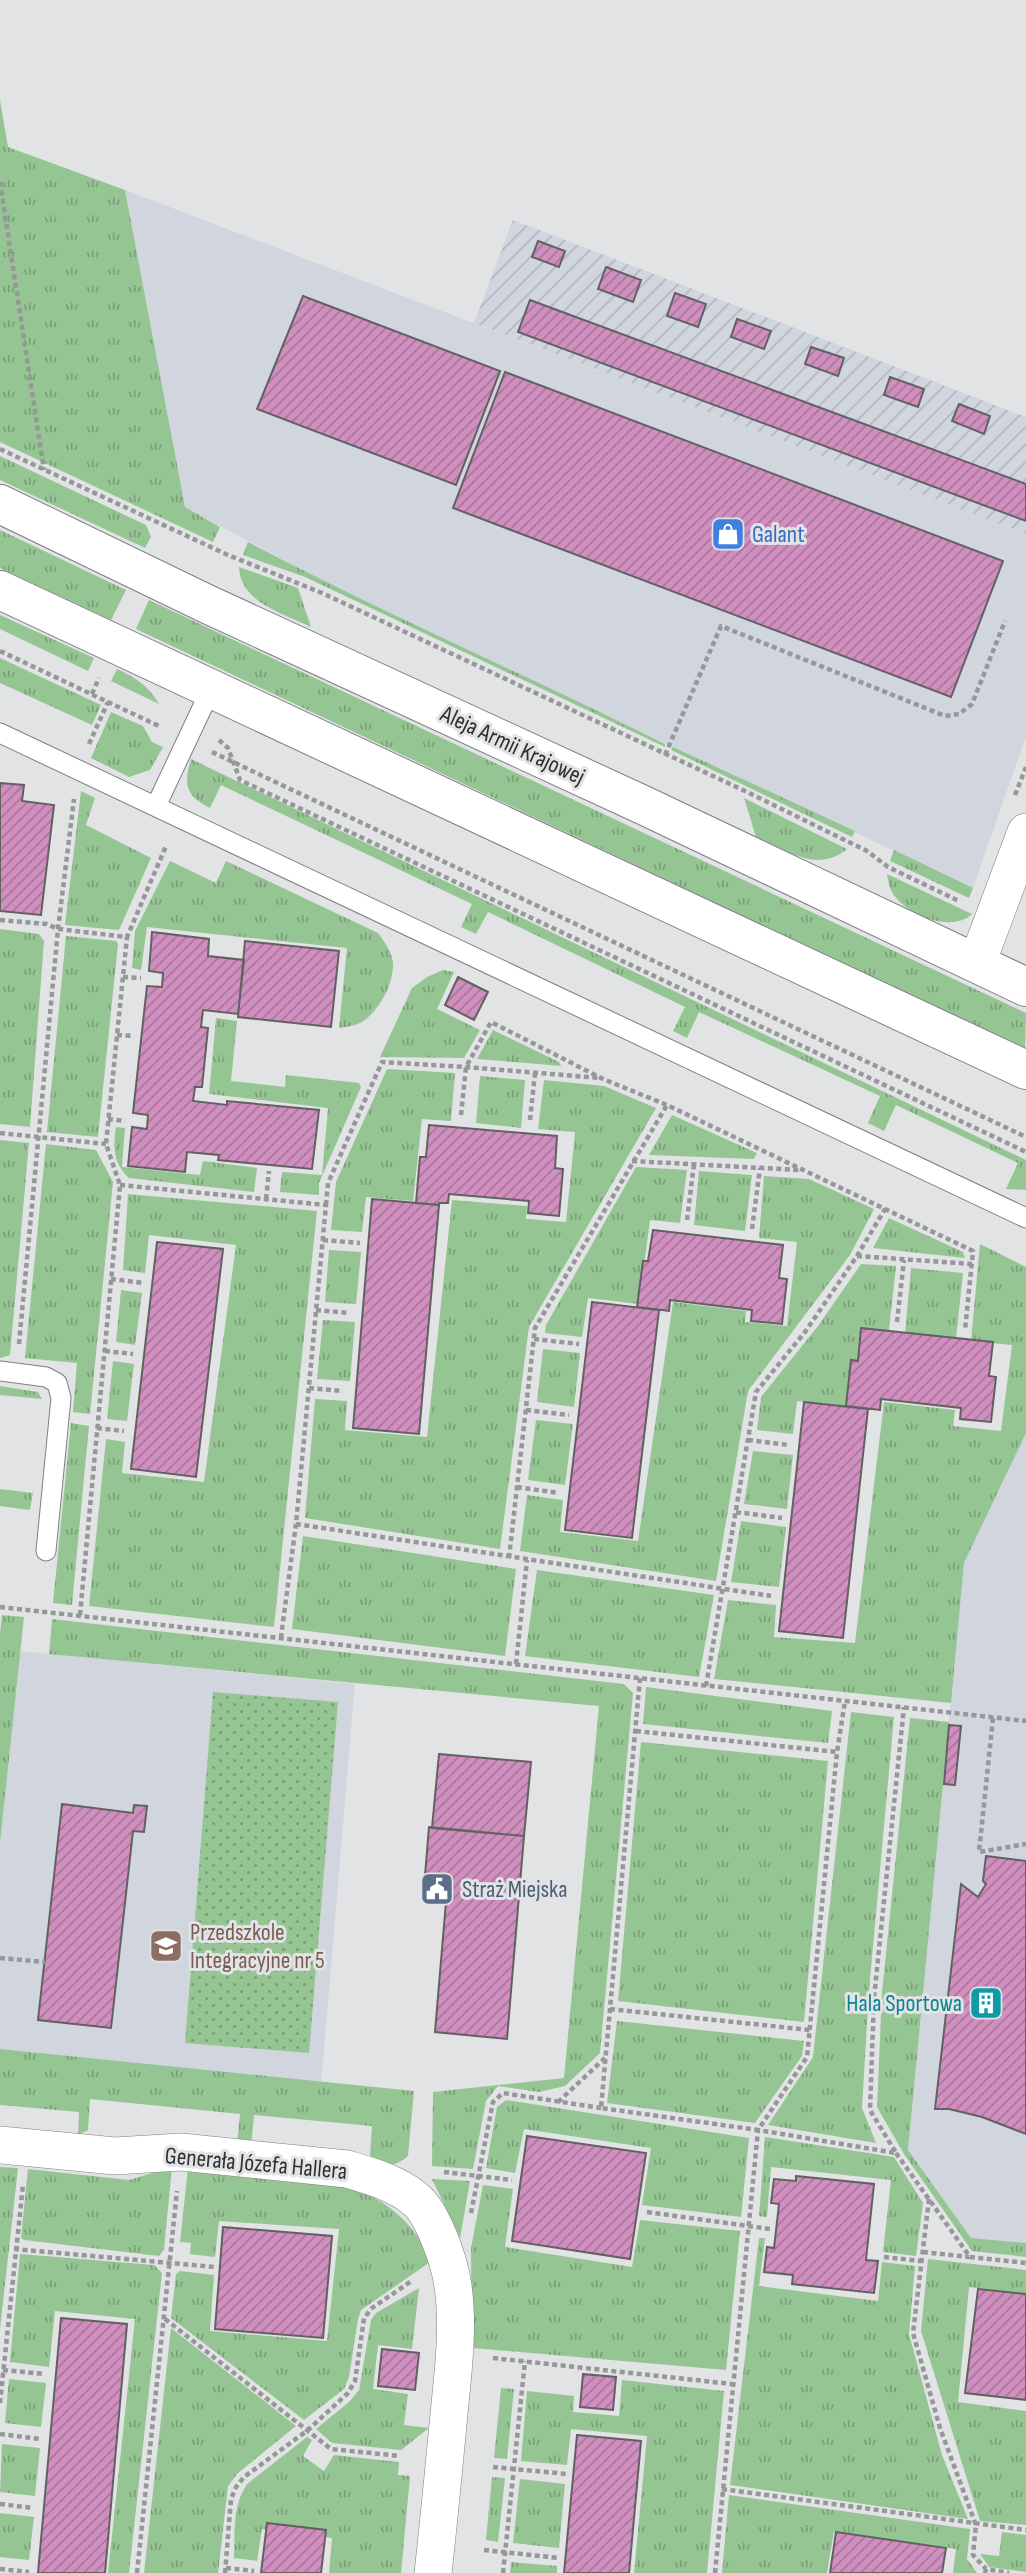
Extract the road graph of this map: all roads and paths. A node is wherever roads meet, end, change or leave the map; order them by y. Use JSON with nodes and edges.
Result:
{"nodes":[{"id":1,"x":0,"y":182,"type":"edge"},
{"id":2,"x":0,"y":449,"type":"edge"},
{"id":3,"x":44,"y":471,"type":"junction"},
{"id":4,"x":0,"y":504,"type":"edge"},
{"id":5,"x":0,"y":590,"type":"edge"},
{"id":6,"x":1005,"y":621,"type":"dead end"},
{"id":7,"x":0,"y":651,"type":"edge"},
{"id":8,"x":85,"y":676,"type":"dead end"},
{"id":9,"x":109,"y":688,"type":"dead end"},
{"id":10,"x":211,"y":689,"type":"junction"},
{"id":11,"x":108,"y":702,"type":"junction"},
{"id":12,"x":0,"y":733,"type":"edge"},
{"id":13,"x":190,"y":734,"type":"junction"},
{"id":14,"x":665,"y":755,"type":"junction"},
{"id":15,"x":232,"y":762,"type":"junction"},
{"id":16,"x":77,"y":771,"type":"junction"},
{"id":17,"x":156,"y":806,"type":"junction"},
{"id":18,"x":1026,"y":832,"type":"edge"},
{"id":19,"x":166,"y":846,"type":"dead end"},
{"id":20,"x":994,"y":918,"type":"junction"},
{"id":21,"x":0,"y":920,"type":"edge"},
{"id":22,"x":58,"y":929,"type":"junction"},
{"id":23,"x":127,"y":937,"type":"junction"},
{"id":24,"x":977,"y":964,"type":"junction"},
{"id":25,"x":123,"y":977,"type":"junction"},
{"id":26,"x":141,"y":978,"type":"dead end"},
{"id":27,"x":1026,"y":987,"type":"edge"},
{"id":28,"x":117,"y":1035,"type":"junction"},
{"id":29,"x":134,"y":1036,"type":"dead end"},
{"id":30,"x":466,"y":1067,"type":"junction"},
{"id":31,"x":1026,"y":1070,"type":"edge"},
{"id":32,"x":535,"y":1073,"type":"junction"},
{"id":33,"x":603,"y":1079,"type":"junction"},
{"id":34,"x":667,"y":1105,"type":"junction"},
{"id":35,"x":461,"y":1115,"type":"dead end"},
{"id":36,"x":108,"y":1119,"type":"junction"},
{"id":37,"x":530,"y":1120,"type":"dead end"},
{"id":38,"x":125,"y":1121,"type":"dead end"},
{"id":39,"x":0,"y":1133,"type":"edge"},
{"id":40,"x":39,"y":1137,"type":"junction"},
{"id":41,"x":1026,"y":1137,"type":"edge"},
{"id":42,"x":106,"y":1144,"type":"junction"},
{"id":43,"x":1026,"y":1152,"type":"edge"},
{"id":44,"x":632,"y":1161,"type":"junction"},
{"id":45,"x":694,"y":1164,"type":"junction"},
{"id":46,"x":760,"y":1168,"type":"junction"},
{"id":47,"x":269,"y":1171,"type":"dead end"},
{"id":48,"x":801,"y":1171,"type":"junction"},
{"id":49,"x":120,"y":1185,"type":"junction"},
{"id":50,"x":267,"y":1199,"type":"junction"},
{"id":51,"x":326,"y":1205,"type":"junction"},
{"id":52,"x":885,"y":1209,"type":"junction"},
{"id":53,"x":1026,"y":1218,"type":"edge"},
{"id":54,"x":687,"y":1220,"type":"dead end"},
{"id":55,"x":752,"y":1229,"type":"dead end"},
{"id":56,"x":323,"y":1240,"type":"junction"},
{"id":57,"x":360,"y":1243,"type":"dead end"},
{"id":58,"x":857,"y":1256,"type":"junction"},
{"id":59,"x":904,"y":1260,"type":"junction"},
{"id":60,"x":972,"y":1265,"type":"junction"},
{"id":61,"x":111,"y":1279,"type":"junction"},
{"id":62,"x":144,"y":1283,"type":"dead end"},
{"id":63,"x":316,"y":1310,"type":"junction"},
{"id":64,"x":350,"y":1313,"type":"dead end"},
{"id":65,"x":897,"y":1322,"type":"dead end"},
{"id":66,"x":965,"y":1330,"type":"dead end"},
{"id":67,"x":534,"y":1339,"type":"junction"},
{"id":68,"x":579,"y":1344,"type":"dead end"},
{"id":69,"x":105,"y":1351,"type":"junction"},
{"id":70,"x":133,"y":1354,"type":"dead end"},
{"id":71,"x":8,"y":1372,"type":"edge"},
{"id":72,"x":309,"y":1388,"type":"junction"},
{"id":73,"x":343,"y":1391,"type":"dead end"},
{"id":74,"x":526,"y":1410,"type":"junction"},
{"id":75,"x":569,"y":1415,"type":"dead end"},
{"id":76,"x":97,"y":1428,"type":"junction"},
{"id":77,"x":124,"y":1431,"type":"dead end"},
{"id":78,"x":748,"y":1440,"type":"junction"},
{"id":79,"x":789,"y":1445,"type":"dead end"},
{"id":80,"x":517,"y":1488,"type":"junction"},
{"id":81,"x":559,"y":1493,"type":"dead end"},
{"id":82,"x":736,"y":1512,"type":"junction"},
{"id":83,"x":782,"y":1518,"type":"dead end"},
{"id":84,"x":296,"y":1524,"type":"junction"},
{"id":85,"x":46,"y":1551,"type":"dead end"},
{"id":86,"x":509,"y":1558,"type":"junction"},
{"id":87,"x":527,"y":1560,"type":"junction"},
{"id":88,"x":723,"y":1590,"type":"junction"},
{"id":89,"x":771,"y":1596,"type":"dead end"},
{"id":90,"x":0,"y":1607,"type":"edge"},
{"id":91,"x":80,"y":1615,"type":"junction"},
{"id":92,"x":281,"y":1637,"type":"junction"},
{"id":93,"x":516,"y":1664,"type":"junction"},
{"id":94,"x":640,"y":1678,"type":"junction"},
{"id":95,"x":706,"y":1686,"type":"junction"},
{"id":96,"x":845,"y":1701,"type":"junction"},
{"id":97,"x":904,"y":1707,"type":"junction"},
{"id":98,"x":993,"y":1718,"type":"junction"},
{"id":99,"x":1026,"y":1721,"type":"edge"},
{"id":100,"x":636,"y":1731,"type":"junction"},
{"id":101,"x":837,"y":1752,"type":"junction"},
{"id":102,"x":1026,"y":1844,"type":"edge"},
{"id":103,"x":0,"y":1958,"type":"edge"},
{"id":104,"x":45,"y":1962,"type":"dead end"},
{"id":105,"x":610,"y":2010,"type":"junction"},
{"id":106,"x":810,"y":2030,"type":"junction"},
{"id":107,"x":605,"y":2058,"type":"junction"},
{"id":108,"x":557,"y":2102,"type":"junction"},
{"id":109,"x":601,"y":2108,"type":"junction"},
{"id":110,"x":758,"y":2130,"type":"junction"},
{"id":111,"x":14,"y":2146,"type":"edge"},
{"id":112,"x":181,"y":2152,"type":"junction"},
{"id":113,"x":896,"y":2152,"type":"junction"},
{"id":114,"x":443,"y":2172,"type":"dead end"},
{"id":115,"x":478,"y":2175,"type":"junction"},
{"id":116,"x":512,"y":2180,"type":"dead end"},
{"id":117,"x":929,"y":2199,"type":"junction"},
{"id":118,"x":647,"y":2212,"type":"dead end"},
{"id":119,"x":749,"y":2226,"type":"junction"},
{"id":120,"x":770,"y":2229,"type":"dead end"},
{"id":121,"x":14,"y":2249,"type":"junction"},
{"id":122,"x":923,"y":2252,"type":"junction"},
{"id":123,"x":884,"y":2257,"type":"dead end"},
{"id":124,"x":970,"y":2257,"type":"junction"},
{"id":125,"x":446,"y":2258,"type":"junction"},
{"id":126,"x":171,"y":2262,"type":"junction"},
{"id":127,"x":921,"y":2262,"type":"junction"},
{"id":128,"x":1026,"y":2263,"type":"edge"},
{"id":129,"x":215,"y":2267,"type":"dead end"},
{"id":130,"x":165,"y":2318,"type":"junction"},
{"id":131,"x":489,"y":2357,"type":"dead end"},
{"id":132,"x":525,"y":2361,"type":"junction"},
{"id":133,"x":3,"y":2370,"type":"junction"},
{"id":134,"x":45,"y":2374,"type":"dead end"},
{"id":135,"x":732,"y":2384,"type":"junction"},
{"id":136,"x":0,"y":2403,"type":"edge"},
{"id":137,"x":307,"y":2430,"type":"junction"},
{"id":138,"x":0,"y":2434,"type":"edge"},
{"id":139,"x":40,"y":2438,"type":"dead end"},
{"id":140,"x":400,"y":2456,"type":"dead end"},
{"id":141,"x":493,"y":2467,"type":"dead end"},
{"id":142,"x":514,"y":2469,"type":"junction"},
{"id":143,"x":567,"y":2474,"type":"dead end"},
{"id":144,"x":722,"y":2489,"type":"junction"},
{"id":145,"x":0,"y":2504,"type":"edge"},
{"id":146,"x":33,"y":2508,"type":"dead end"},
{"id":147,"x":976,"y":2525,"type":"junction"},
{"id":148,"x":1026,"y":2530,"type":"edge"},
{"id":149,"x":484,"y":2550,"type":"dead end"},
{"id":150,"x":505,"y":2552,"type":"junction"},
{"id":151,"x":559,"y":2557,"type":"dead end"},
{"id":152,"x":0,"y":2569,"type":"edge"},
{"id":153,"x":225,"y":2570,"type":"edge"},
{"id":154,"x":254,"y":2571,"type":"dead end"},
{"id":155,"x":986,"y":2571,"type":"edge"},
{"id":156,"x":29,"y":2572,"type":"edge"},
{"id":157,"x":137,"y":2573,"type":"edge"},
{"id":158,"x":433,"y":2573,"type":"edge"},
{"id":159,"x":503,"y":2573,"type":"edge"},
{"id":160,"x":715,"y":2573,"type":"edge"},
{"id":161,"x":1009,"y":2573,"type":"edge"}],
"edges":[{"from":1,"to":3,"type":"path"},
{"from":2,"to":3,"type":"path"},
{"from":3,"to":14,"type":"path"},
{"from":4,"to":24,"type":"street","name":"Aleja Armii Krajowej"},
{"from":5,"to":10,"type":"street"},
{"from":6,"to":14,"type":"path"},
{"from":7,"to":11,"type":"path"},
{"from":8,"to":9,"type":"path"},
{"from":10,"to":13,"type":"lane"},
{"from":10,"to":31,"type":"street"},
{"from":11,"to":13,"type":"path"},
{"from":11,"to":16,"type":"path"},
{"from":12,"to":16,"type":"lane"},
{"from":13,"to":15,"type":"path"},
{"from":13,"to":15,"type":"path"},
{"from":13,"to":17,"type":"lane"},
{"from":14,"to":20,"type":"path"},
{"from":15,"to":41,"type":"path"},
{"from":15,"to":43,"type":"path"},
{"from":16,"to":17,"type":"lane"},
{"from":16,"to":22,"type":"path"},
{"from":17,"to":53,"type":"lane"},
{"from":18,"to":20,"type":"street"},
{"from":19,"to":23,"type":"path"},
{"from":20,"to":24,"type":"street"},
{"from":21,"to":22,"type":"path"},
{"from":22,"to":23,"type":"path"},
{"from":22,"to":40,"type":"path"},
{"from":23,"to":25,"type":"path"},
{"from":24,"to":27,"type":"street","name":"Aleja Armii Krajowej"},
{"from":25,"to":26,"type":"path"},
{"from":25,"to":28,"type":"path"},
{"from":28,"to":29,"type":"path"},
{"from":28,"to":36,"type":"path"},
{"from":30,"to":32,"type":"path"},
{"from":30,"to":33,"type":"path"},
{"from":30,"to":35,"type":"path"},
{"from":30,"to":51,"type":"path"},
{"from":32,"to":33,"type":"path"},
{"from":32,"to":37,"type":"path"},
{"from":33,"to":34,"type":"path"},
{"from":34,"to":44,"type":"path"},
{"from":34,"to":48,"type":"path"},
{"from":36,"to":38,"type":"path"},
{"from":36,"to":42,"type":"path"},
{"from":39,"to":40,"type":"path"},
{"from":40,"to":42,"type":"path"},
{"from":40,"to":71,"type":"path"},
{"from":42,"to":49,"type":"path"},
{"from":44,"to":45,"type":"path"},
{"from":44,"to":67,"type":"path"},
{"from":45,"to":46,"type":"path"},
{"from":45,"to":54,"type":"path"},
{"from":46,"to":48,"type":"path"},
{"from":46,"to":55,"type":"path"},
{"from":47,"to":50,"type":"path"},
{"from":48,"to":52,"type":"path"},
{"from":49,"to":50,"type":"path"},
{"from":49,"to":61,"type":"path"},
{"from":50,"to":51,"type":"path"},
{"from":51,"to":56,"type":"path"},
{"from":52,"to":58,"type":"path"},
{"from":52,"to":60,"type":"path"},
{"from":56,"to":57,"type":"path"},
{"from":56,"to":63,"type":"path"},
{"from":58,"to":59,"type":"path"},
{"from":58,"to":78,"type":"path"},
{"from":59,"to":60,"type":"path"},
{"from":59,"to":65,"type":"path"},
{"from":60,"to":66,"type":"path"},
{"from":61,"to":62,"type":"path"},
{"from":61,"to":69,"type":"path"},
{"from":63,"to":64,"type":"path"},
{"from":63,"to":72,"type":"path"},
{"from":67,"to":68,"type":"path"},
{"from":67,"to":74,"type":"path"},
{"from":69,"to":70,"type":"path"},
{"from":69,"to":76,"type":"path"},
{"from":71,"to":85,"type":"lane"},
{"from":72,"to":73,"type":"path"},
{"from":72,"to":84,"type":"path"},
{"from":74,"to":75,"type":"path"},
{"from":74,"to":80,"type":"path"},
{"from":76,"to":77,"type":"path"},
{"from":76,"to":91,"type":"path"},
{"from":78,"to":79,"type":"path"},
{"from":78,"to":82,"type":"path"},
{"from":80,"to":81,"type":"path"},
{"from":80,"to":86,"type":"path"},
{"from":82,"to":83,"type":"path"},
{"from":82,"to":88,"type":"path"},
{"from":84,"to":86,"type":"path"},
{"from":84,"to":92,"type":"path"},
{"from":86,"to":87,"type":"path"},
{"from":87,"to":88,"type":"path"},
{"from":87,"to":93,"type":"path"},
{"from":88,"to":89,"type":"path"},
{"from":88,"to":95,"type":"path"},
{"from":90,"to":91,"type":"path"},
{"from":91,"to":92,"type":"path"},
{"from":92,"to":93,"type":"path"},
{"from":93,"to":94,"type":"path"},
{"from":94,"to":95,"type":"path"},
{"from":94,"to":100,"type":"path"},
{"from":95,"to":96,"type":"path"},
{"from":96,"to":97,"type":"path"},
{"from":96,"to":101,"type":"path"},
{"from":97,"to":98,"type":"path"},
{"from":97,"to":113,"type":"path"},
{"from":98,"to":99,"type":"path"},
{"from":98,"to":102,"type":"path"},
{"from":100,"to":101,"type":"path"},
{"from":100,"to":105,"type":"path"},
{"from":101,"to":106,"type":"path"},
{"from":103,"to":104,"type":"path"},
{"from":105,"to":106,"type":"path"},
{"from":105,"to":107,"type":"path"},
{"from":106,"to":110,"type":"path"},
{"from":107,"to":108,"type":"path"},
{"from":107,"to":109,"type":"path"},
{"from":108,"to":109,"type":"path"},
{"from":108,"to":115,"type":"path"},
{"from":109,"to":110,"type":"path"},
{"from":110,"to":113,"type":"path"},
{"from":110,"to":119,"type":"path"},
{"from":111,"to":112,"type":"street","name":"Generała Józefa Hallera"},
{"from":111,"to":121,"type":"path"},
{"from":112,"to":125,"type":"street","name":"Generała Józefa Hallera"},
{"from":112,"to":126,"type":"path"},
{"from":113,"to":117,"type":"path"},
{"from":114,"to":115,"type":"path"},
{"from":115,"to":116,"type":"path"},
{"from":117,"to":122,"type":"path"},
{"from":117,"to":124,"type":"path"},
{"from":118,"to":119,"type":"path"},
{"from":119,"to":120,"type":"path"},
{"from":119,"to":135,"type":"path"},
{"from":121,"to":126,"type":"path"},
{"from":121,"to":133,"type":"path"},
{"from":122,"to":124,"type":"path"},
{"from":122,"to":127,"type":"path"},
{"from":123,"to":127,"type":"path"},
{"from":124,"to":128,"type":"path"},
{"from":125,"to":137,"type":"path"},
{"from":125,"to":158,"type":"street","name":"Generała Józefa Hallera"},
{"from":126,"to":129,"type":"path"},
{"from":126,"to":130,"type":"path"},
{"from":127,"to":147,"type":"path"},
{"from":130,"to":137,"type":"path"},
{"from":130,"to":157,"type":"path"},
{"from":131,"to":132,"type":"path"},
{"from":132,"to":135,"type":"path"},
{"from":132,"to":142,"type":"path"},
{"from":133,"to":134,"type":"path"},
{"from":133,"to":136,"type":"path"},
{"from":135,"to":144,"type":"path"},
{"from":137,"to":140,"type":"path"},
{"from":137,"to":153,"type":"path"},
{"from":138,"to":139,"type":"path"},
{"from":141,"to":142,"type":"path"},
{"from":142,"to":143,"type":"path"},
{"from":142,"to":150,"type":"path"},
{"from":144,"to":147,"type":"path"},
{"from":144,"to":160,"type":"path"},
{"from":145,"to":146,"type":"path"},
{"from":147,"to":148,"type":"path"},
{"from":147,"to":155,"type":"path"},
{"from":149,"to":150,"type":"path"},
{"from":150,"to":151,"type":"path"},
{"from":150,"to":159,"type":"path"},
{"from":152,"to":156,"type":"path"},
{"from":153,"to":154,"type":"path"},
{"from":155,"to":161,"type":"path"}]}
